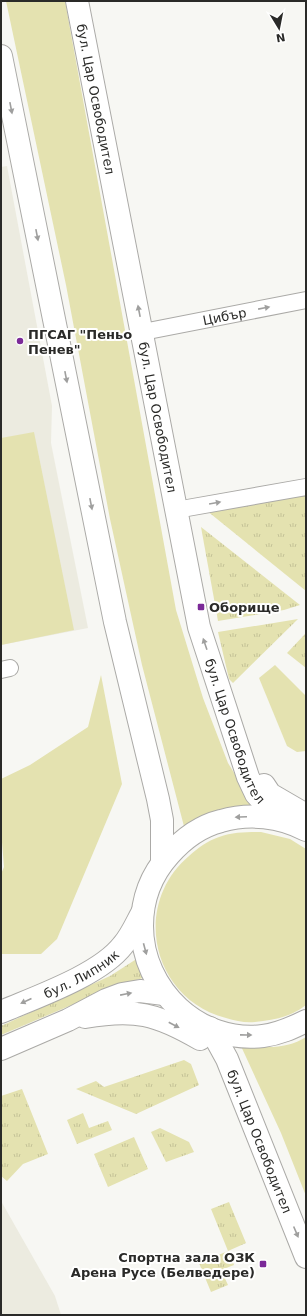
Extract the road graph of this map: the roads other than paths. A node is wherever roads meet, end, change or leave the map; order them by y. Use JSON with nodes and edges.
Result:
{"nodes":[{"id":1,"x":77,"y":1,"type":"edge"},
{"id":2,"x":1,"y":56,"type":"edge"},
{"id":3,"x":306,"y":300,"type":"edge"},
{"id":4,"x":143,"y":332,"type":"junction"},
{"id":5,"x":306,"y":487,"type":"edge"},
{"id":6,"x":176,"y":510,"type":"junction"},
{"id":7,"x":241,"y":751,"type":"junction"},
{"id":8,"x":306,"y":815,"type":"edge"},
{"id":9,"x":279,"y":820,"type":"junction"},
{"id":10,"x":306,"y":830,"type":"edge"},
{"id":11,"x":162,"y":863,"type":"junction"},
{"id":12,"x":142,"y":912,"type":"junction"},
{"id":13,"x":164,"y":994,"type":"junction"},
{"id":14,"x":1,"y":1012,"type":"edge"},
{"id":15,"x":68,"y":1020,"type":"junction"},
{"id":16,"x":306,"y":1021,"type":"edge"},
{"id":17,"x":210,"y":1028,"type":"junction"},
{"id":18,"x":1,"y":1049,"type":"edge"},
{"id":19,"x":227,"y":1059,"type":"junction"},
{"id":20,"x":306,"y":1256,"type":"edge"}],
"edges":[{"from":4,"to":1,"type":"main road","name":"бул. Цар Освободител","one_way":true},
{"from":2,"to":11,"type":"main road","name":"бул. Цар Освободител","one_way":true},
{"from":4,"to":3,"type":"street","name":"Цибър","one_way":true},
{"from":4,"to":6,"type":"main road","name":"бул. Цар Освободител"},
{"from":6,"to":5,"type":"street","one_way":true},
{"from":7,"to":6,"type":"main road","name":"бул. Цар Освободител","one_way":true},
{"from":7,"to":8,"type":"main road"},
{"from":7,"to":9,"type":"main road","name":"бул. Цар Освободител"},
{"from":9,"to":10,"type":"main road","name":"бул. Цар Освободител"},
{"from":9,"to":11,"type":"main road","name":"бул. Цар Освободител","one_way":true},
{"from":11,"to":12,"type":"main road","name":"бул. Цар Освободител"},
{"from":12,"to":13,"type":"main road","name":"бул. Цар Освободител","one_way":true},
{"from":12,"to":14,"type":"main road","name":"бул. Липник","one_way":true},
{"from":15,"to":13,"type":"main road","one_way":true},
{"from":13,"to":17,"type":"main road","name":"бул. Цар Освободител"},
{"from":15,"to":18,"type":"main road"},
{"from":15,"to":19,"type":"main road","one_way":true},
{"from":17,"to":16,"type":"main road","name":"бул. Цар Освободител","one_way":true},
{"from":17,"to":19,"type":"main road","name":"бул. Цар Освободител"},
{"from":19,"to":20,"type":"main road","name":"бул. Цар Освободител","one_way":true}]}
